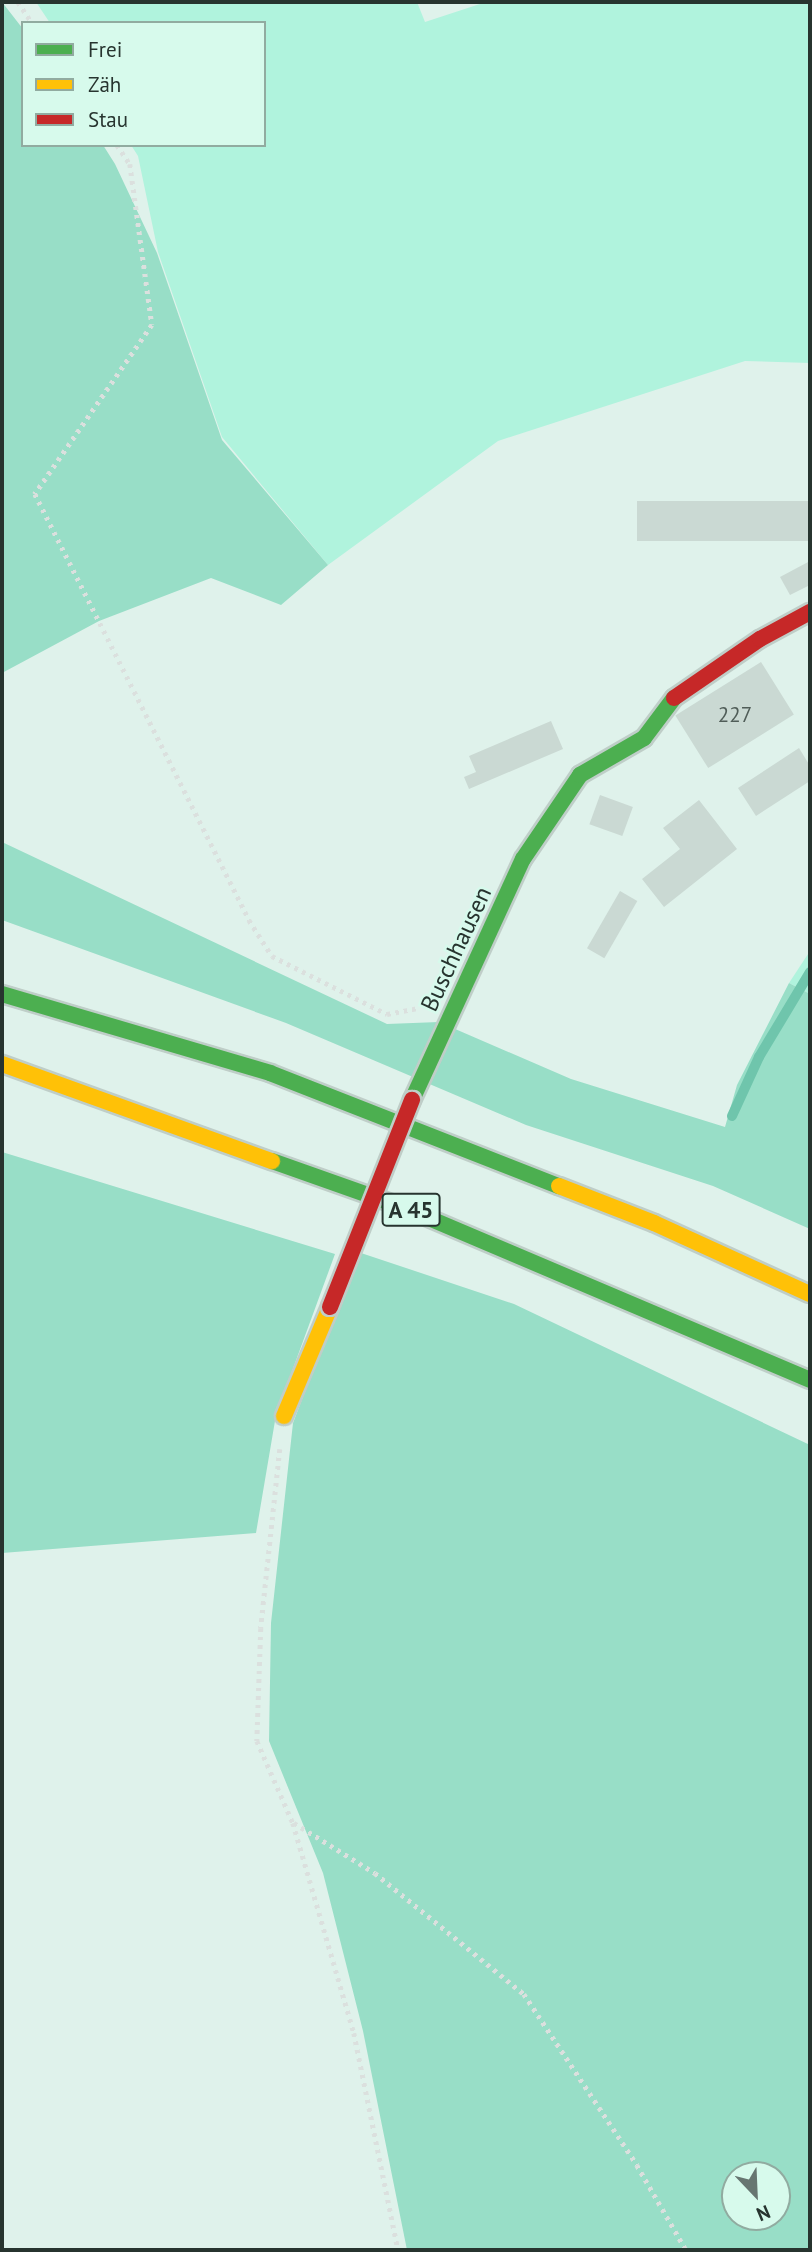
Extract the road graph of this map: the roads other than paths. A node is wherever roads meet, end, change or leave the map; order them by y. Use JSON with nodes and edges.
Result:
{"nodes":[{"id":1,"x":810,"y":612,"type":"edge"},
{"id":2,"x":2,"y":994,"type":"edge"},
{"id":3,"x":2,"y":1064,"type":"edge"},
{"id":4,"x":810,"y":1294,"type":"edge"},
{"id":5,"x":810,"y":1380,"type":"edge"},
{"id":6,"x":284,"y":1416,"type":"road end"}],
"edges":[{"from":1,"to":6,"type":"main road","name":"Buschhausen","bridge":true},
{"from":2,"to":4,"type":"main road"},
{"from":3,"to":5,"type":"main road","number":"A 45"}]}
